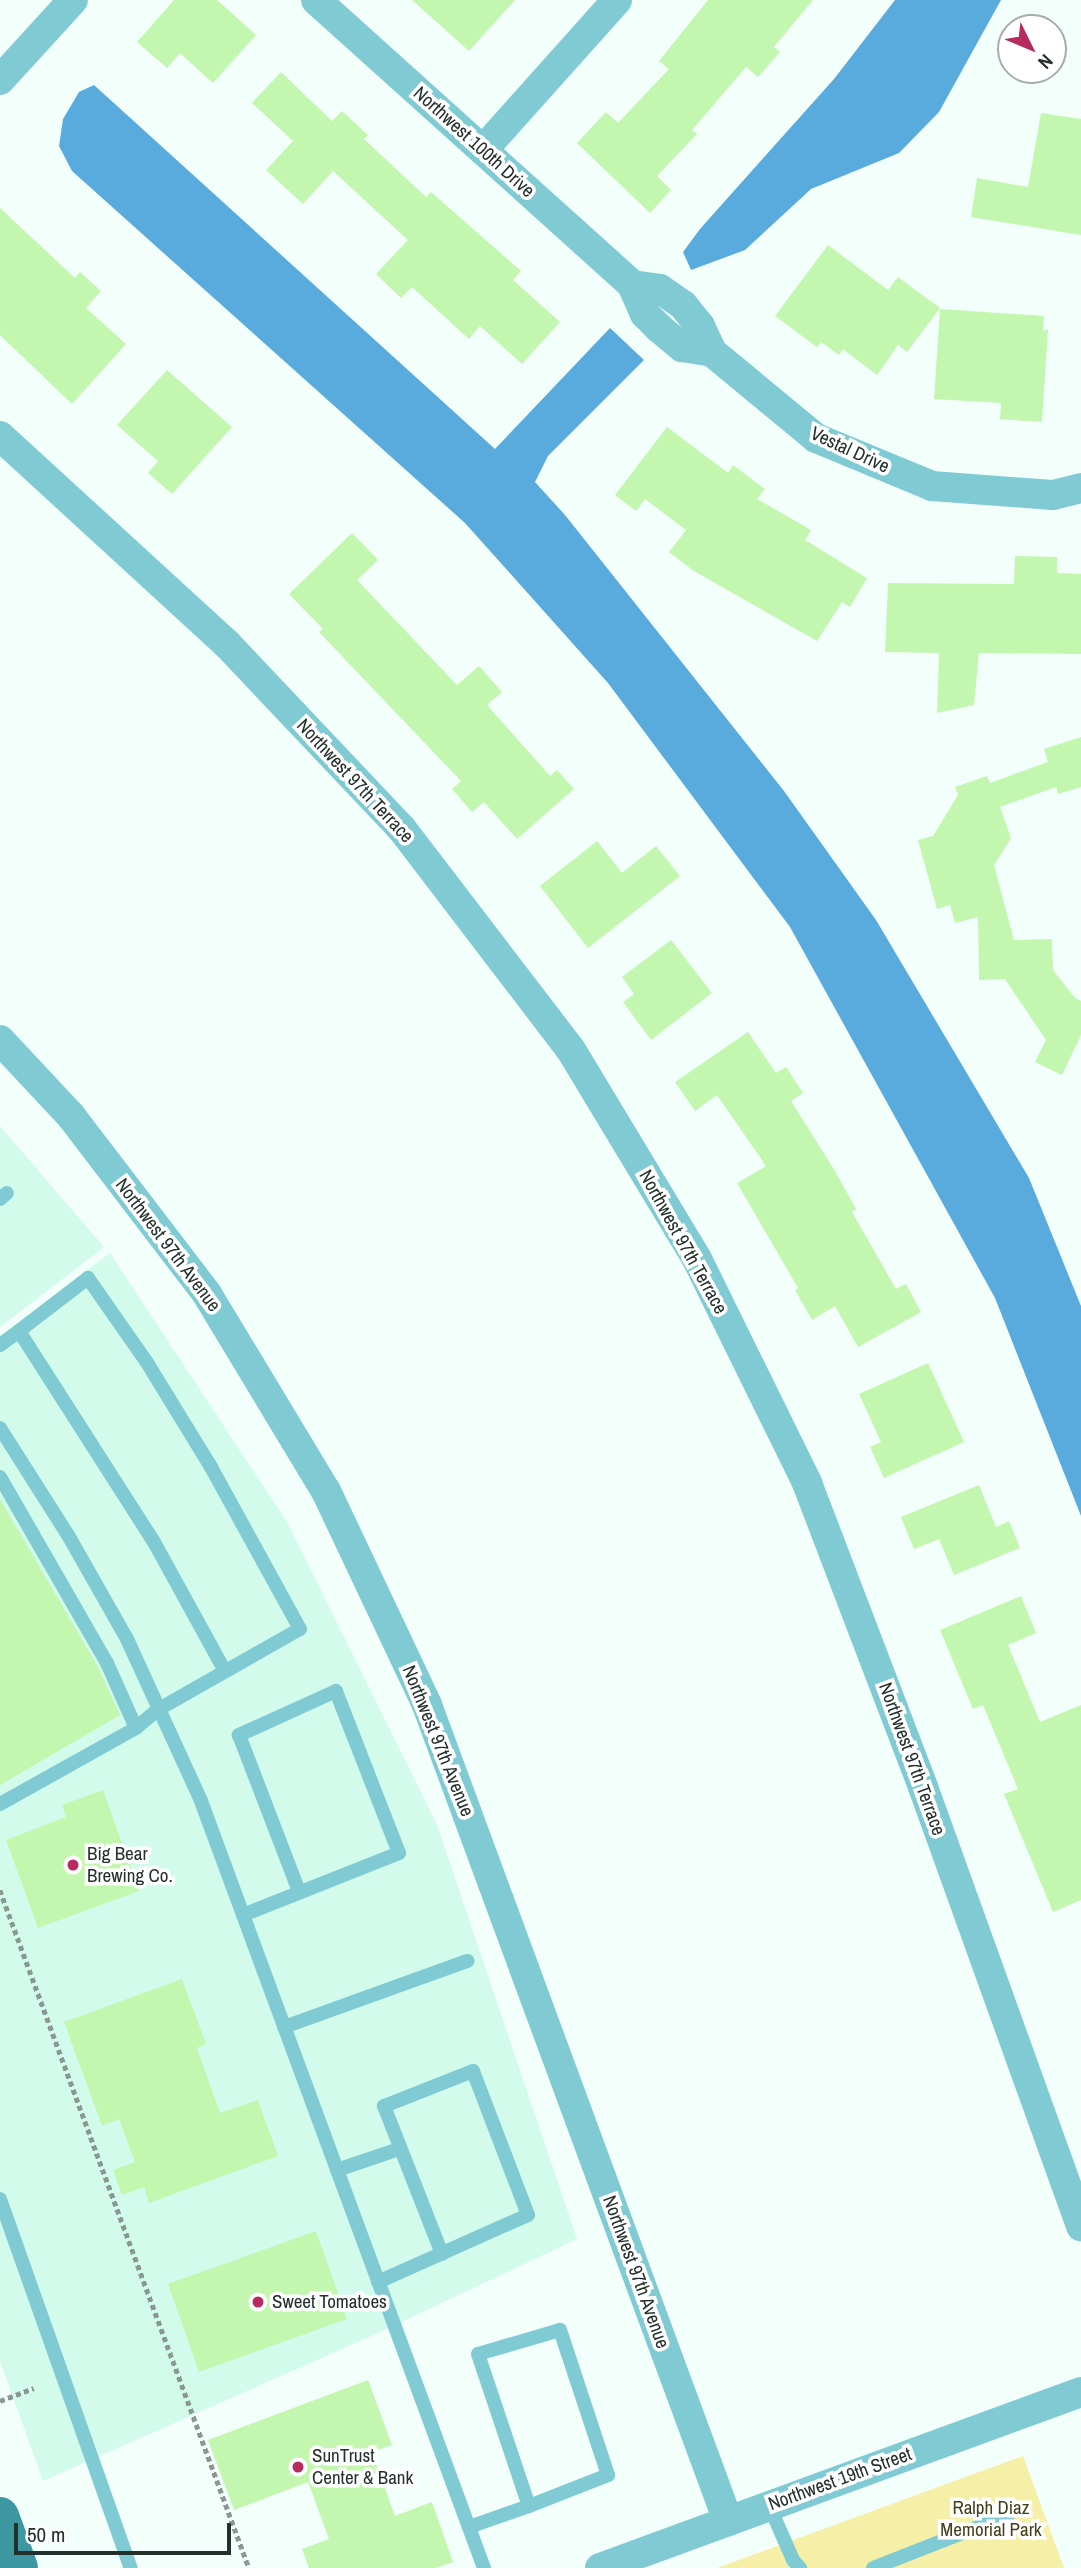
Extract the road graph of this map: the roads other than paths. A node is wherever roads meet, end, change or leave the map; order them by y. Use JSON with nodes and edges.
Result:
{"nodes":[{"id":1,"x":73,"y":0,"type":"edge"},
{"id":2,"x":316,"y":0,"type":"edge"},
{"id":3,"x":618,"y":0,"type":"edge"},
{"id":4,"x":0,"y":80,"type":"edge"},
{"id":5,"x":483,"y":150,"type":"junction"},
{"id":6,"x":712,"y":352,"type":"joint"},
{"id":7,"x":0,"y":436,"type":"edge"},
{"id":8,"x":1081,"y":488,"type":"edge"},
{"id":9,"x":0,"y":1040,"type":"edge"},
{"id":10,"x":19,"y":1331,"type":"junction"},
{"id":11,"x":0,"y":1345,"type":"edge"},
{"id":12,"x":0,"y":1428,"type":"edge"},
{"id":13,"x":0,"y":1477,"type":"edge"},
{"id":14,"x":225,"y":1671,"type":"junction"},
{"id":15,"x":159,"y":1709,"type":"junction"},
{"id":16,"x":136,"y":1728,"type":"junction"},
{"id":17,"x":0,"y":1804,"type":"edge"},
{"id":18,"x":299,"y":1891,"type":"junction"},
{"id":19,"x":243,"y":1915,"type":"junction"},
{"id":20,"x":467,"y":1961,"type":"dead end"},
{"id":21,"x":284,"y":2027,"type":"junction"},
{"id":22,"x":399,"y":2150,"type":"junction"},
{"id":23,"x":337,"y":2170,"type":"junction"},
{"id":24,"x":0,"y":2199,"type":"edge"},
{"id":25,"x":1081,"y":2226,"type":"edge"},
{"id":26,"x":442,"y":2253,"type":"junction"},
{"id":27,"x":378,"y":2282,"type":"junction"},
{"id":28,"x":1081,"y":2392,"type":"edge"},
{"id":29,"x":769,"y":2505,"type":"junction"},
{"id":30,"x":529,"y":2506,"type":"junction"},
{"id":31,"x":0,"y":2515,"type":"edge"},
{"id":32,"x":1008,"y":2515,"type":"dead end"},
{"id":33,"x":728,"y":2521,"type":"junction"},
{"id":34,"x":469,"y":2528,"type":"junction"},
{"id":35,"x":19,"y":2568,"type":"edge"},
{"id":36,"x":131,"y":2568,"type":"edge"},
{"id":37,"x":484,"y":2568,"type":"edge"},
{"id":38,"x":600,"y":2568,"type":"edge"},
{"id":39,"x":800,"y":2568,"type":"edge"},
{"id":40,"x":873,"y":2568,"type":"edge"}],
"edges":[{"from":1,"to":4,"type":"street"},
{"from":2,"to":5,"type":"street","name":"Northwest 100th Drive"},
{"from":3,"to":5,"type":"street"},
{"from":5,"to":6,"type":"street","name":"Northwest 100th Drive"},
{"from":6,"to":8,"type":"street","name":"Vestal Drive"},
{"from":7,"to":25,"type":"street","name":"Northwest 97th Terrace"},
{"from":9,"to":33,"type":"street","name":"Northwest 97th Avenue"},
{"from":10,"to":11,"type":"lane"},
{"from":10,"to":14,"type":"lane"},
{"from":10,"to":14,"type":"lane"},
{"from":12,"to":15,"type":"lane"},
{"from":13,"to":16,"type":"lane"},
{"from":14,"to":15,"type":"lane"},
{"from":15,"to":16,"type":"lane"},
{"from":15,"to":19,"type":"lane"},
{"from":16,"to":17,"type":"lane"},
{"from":18,"to":18,"type":"lane"},
{"from":18,"to":19,"type":"lane"},
{"from":19,"to":21,"type":"lane"},
{"from":20,"to":21,"type":"lane"},
{"from":21,"to":23,"type":"lane"},
{"from":22,"to":23,"type":"lane"},
{"from":22,"to":26,"type":"lane"},
{"from":22,"to":26,"type":"lane"},
{"from":23,"to":27,"type":"lane"},
{"from":24,"to":36,"type":"lane"},
{"from":26,"to":27,"type":"lane"},
{"from":27,"to":34,"type":"lane"},
{"from":28,"to":29,"type":"street","name":"Northwest 19th Street"},
{"from":29,"to":33,"type":"street","name":"Northwest 19th Street"},
{"from":29,"to":39,"type":"lane"},
{"from":30,"to":30,"type":"lane"},
{"from":30,"to":34,"type":"lane"},
{"from":31,"to":35,"type":"main road"},
{"from":32,"to":40,"type":"lane"},
{"from":33,"to":38,"type":"street","name":"Northwest 19th Street"},
{"from":34,"to":37,"type":"lane"}]}
